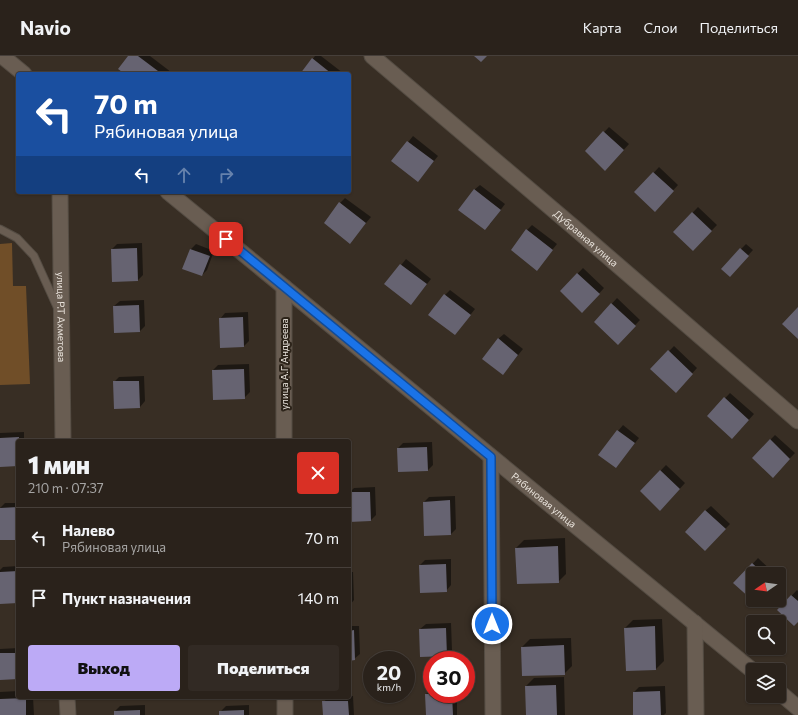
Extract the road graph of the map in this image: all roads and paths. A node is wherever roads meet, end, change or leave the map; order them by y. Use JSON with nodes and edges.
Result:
{"nodes":[{"id":1,"x":2,"y":56,"type":"edge"},
{"id":2,"x":372,"y":56,"type":"edge"},
{"id":3,"x":22,"y":72,"type":"edge"},
{"id":4,"x":60,"y":194,"type":"edge"},
{"id":5,"x":170,"y":194,"type":"edge"},
{"id":6,"x":0,"y":229,"type":"edge"},
{"id":7,"x":284,"y":287,"type":"junction"},
{"id":8,"x":62,"y":318,"type":"junction"},
{"id":9,"x":798,"y":422,"type":"edge"},
{"id":10,"x":64,"y":439,"type":"edge"},
{"id":11,"x":284,"y":439,"type":"edge"},
{"id":12,"x":491,"y":457,"type":"junction"},
{"id":13,"x":695,"y":623,"type":"junction"},
{"id":14,"x":746,"y":665,"type":"edge"},
{"id":15,"x":786,"y":698,"type":"edge"},
{"id":16,"x":67,"y":699,"type":"edge"},
{"id":17,"x":285,"y":699,"type":"edge"},
{"id":18,"x":798,"y":708,"type":"edge"},
{"id":19,"x":68,"y":715,"type":"edge"},
{"id":20,"x":285,"y":715,"type":"edge"},
{"id":21,"x":493,"y":715,"type":"edge"},
{"id":22,"x":696,"y":715,"type":"edge"}],
"edges":[{"from":1,"to":3,"type":"street"},
{"from":2,"to":9,"type":"street","name":"Дубравная улица"},
{"from":4,"to":8,"type":"street","name":"улица Р.Т Ахметова"},
{"from":5,"to":7,"type":"street","name":"Рябиновая улица"},
{"from":6,"to":8,"type":"lane"},
{"from":7,"to":11,"type":"street","name":"улица А.Г Андреева"},
{"from":7,"to":12,"type":"street","name":"Рябиновая улица"},
{"from":8,"to":10,"type":"street","name":"улица Р.Т Ахметова"},
{"from":12,"to":13,"type":"street","name":"Рябиновая улица"},
{"from":12,"to":21,"type":"street"},
{"from":13,"to":14,"type":"street","name":"Рябиновая улица"},
{"from":13,"to":22,"type":"street"},
{"from":15,"to":18,"type":"street"},
{"from":16,"to":19,"type":"street"},
{"from":17,"to":20,"type":"street"}]}
